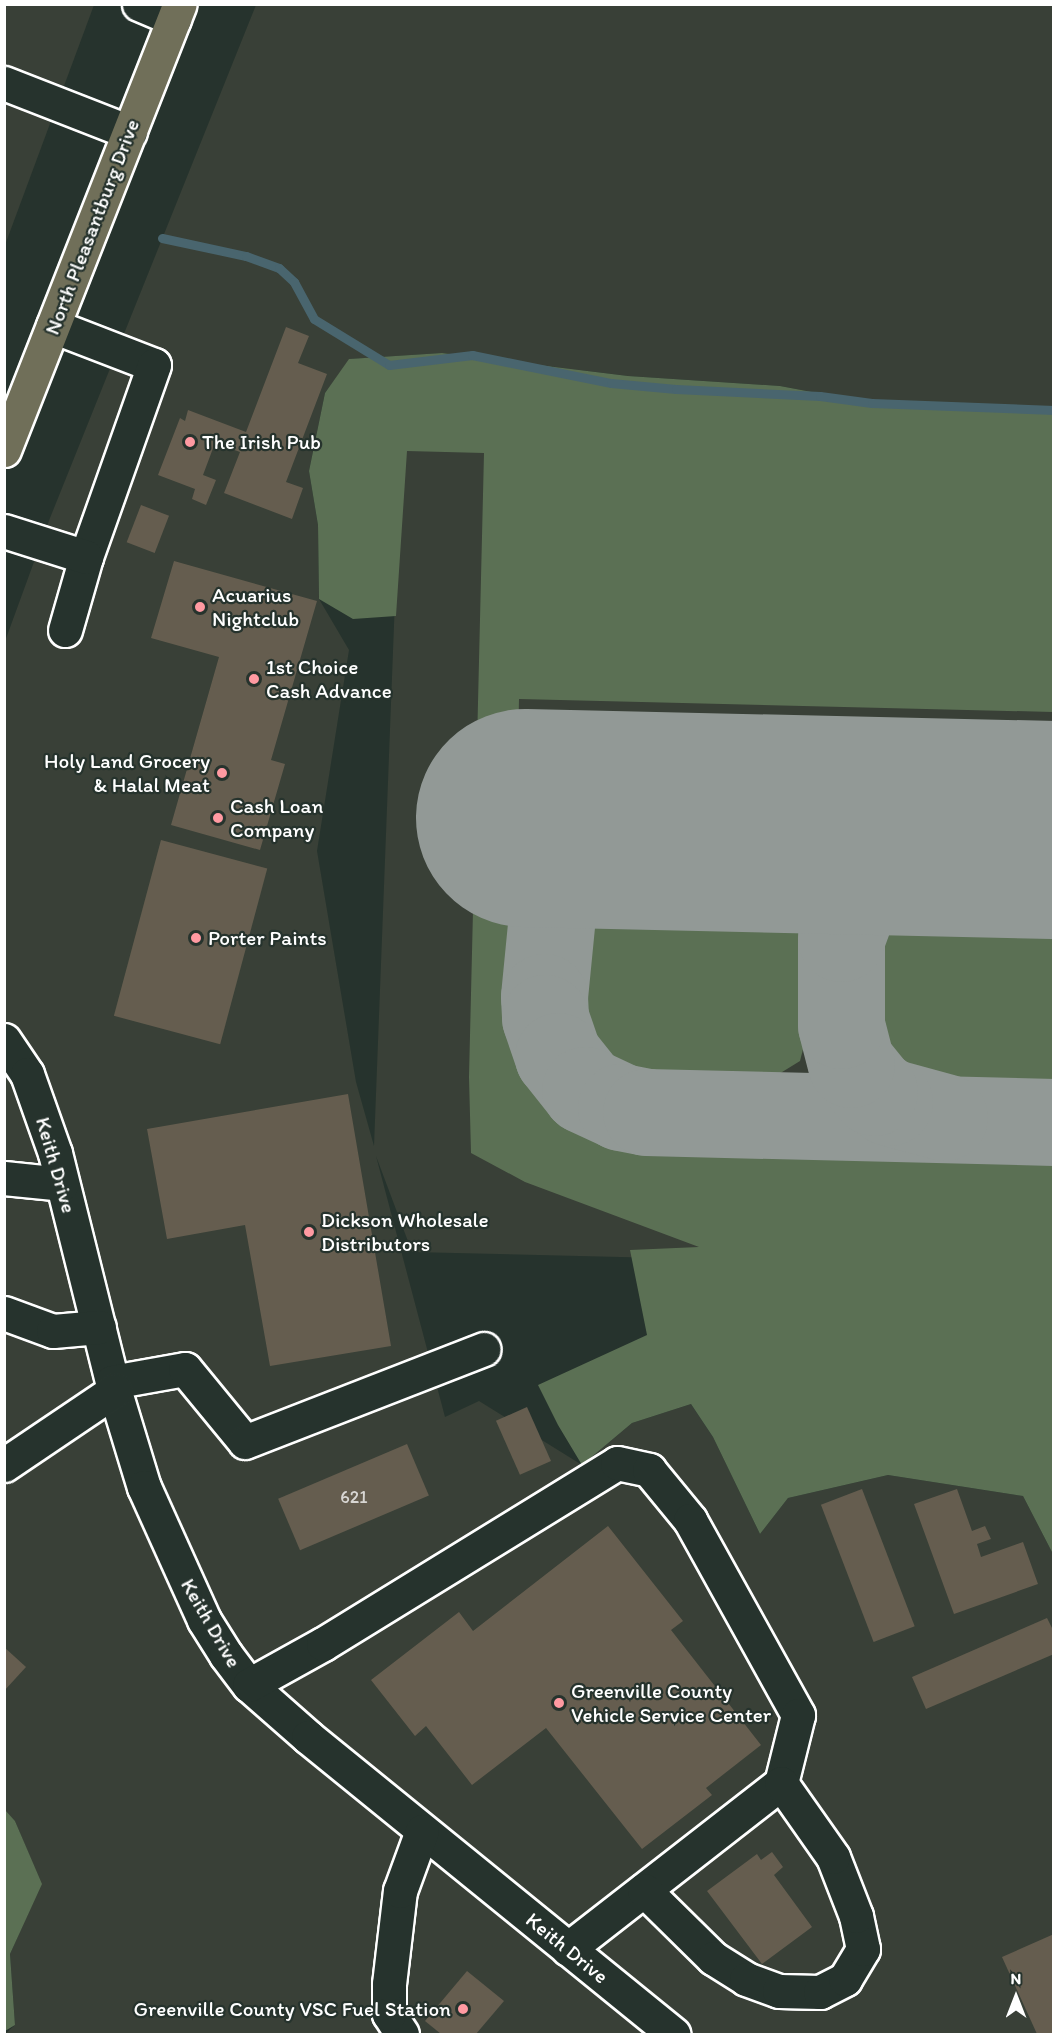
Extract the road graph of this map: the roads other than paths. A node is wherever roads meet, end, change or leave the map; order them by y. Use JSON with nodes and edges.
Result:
{"nodes":[{"id":1,"x":139,"y":4,"type":"edge"},
{"id":2,"x":177,"y":12,"type":"edge"},
{"id":3,"x":4,"y":83,"type":"edge"},
{"id":4,"x":130,"y":132,"type":"junction"},
{"id":5,"x":53,"y":326,"type":"junction"},
{"id":6,"x":4,"y":450,"type":"edge"},
{"id":7,"x":4,"y":531,"type":"edge"},
{"id":8,"x":86,"y":557,"type":"junction"},
{"id":9,"x":65,"y":630,"type":"dead end"},
{"id":10,"x":4,"y":1040,"type":"edge"},
{"id":11,"x":4,"y":1178,"type":"edge"},
{"id":12,"x":62,"y":1184,"type":"junction"},
{"id":13,"x":4,"y":1313,"type":"edge"},
{"id":14,"x":99,"y":1327,"type":"junction"},
{"id":15,"x":484,"y":1349,"type":"dead end"},
{"id":16,"x":114,"y":1386,"type":"junction"},
{"id":17,"x":4,"y":1465,"type":"edge"},
{"id":18,"x":249,"y":1685,"type":"junction"},
{"id":19,"x":781,"y":1783,"type":"junction"},
{"id":20,"x":422,"y":1831,"type":"junction"},
{"id":21,"x":644,"y":1890,"type":"junction"},
{"id":22,"x":568,"y":1949,"type":"junction"},
{"id":23,"x":402,"y":2034,"type":"edge"},
{"id":24,"x":673,"y":2034,"type":"edge"}],
"edges":[{"from":1,"to":2,"type":"street"},
{"from":2,"to":4,"type":"main road","name":"North Pleasantburg Drive"},
{"from":3,"to":4,"type":"street"},
{"from":4,"to":5,"type":"main road","name":"North Pleasantburg Drive"},
{"from":5,"to":6,"type":"main road","name":"North Pleasantburg Drive"},
{"from":5,"to":8,"type":"street"},
{"from":7,"to":8,"type":"street"},
{"from":8,"to":9,"type":"street"},
{"from":10,"to":12,"type":"street","name":"Keith Drive"},
{"from":11,"to":12,"type":"street"},
{"from":12,"to":14,"type":"street","name":"Keith Drive"},
{"from":13,"to":14,"type":"street"},
{"from":14,"to":16,"type":"street","name":"Keith Drive"},
{"from":15,"to":16,"type":"street"},
{"from":16,"to":17,"type":"street"},
{"from":16,"to":18,"type":"street","name":"Keith Drive"},
{"from":18,"to":19,"type":"street"},
{"from":18,"to":20,"type":"street","name":"Keith Drive"},
{"from":19,"to":21,"type":"street"},
{"from":19,"to":21,"type":"street"},
{"from":20,"to":22,"type":"street","name":"Keith Drive"},
{"from":20,"to":23,"type":"street"},
{"from":21,"to":22,"type":"street"},
{"from":22,"to":24,"type":"street","name":"Keith Drive"}]}
